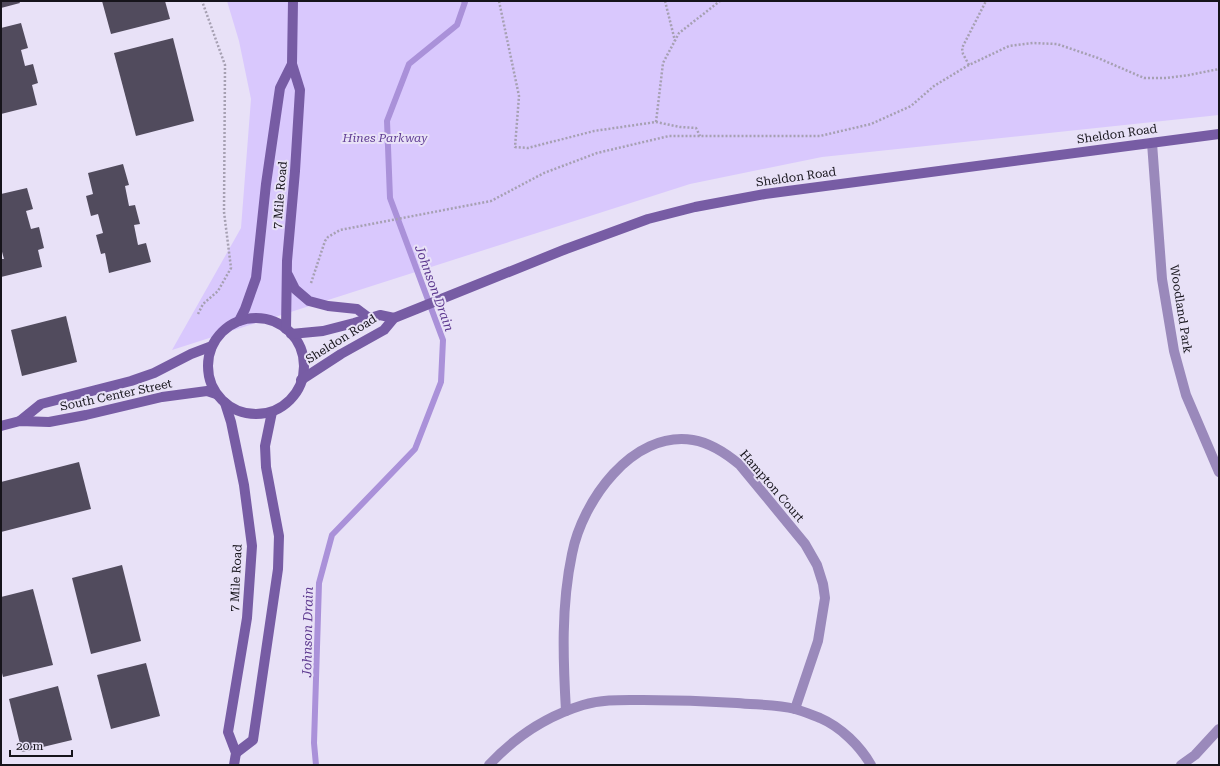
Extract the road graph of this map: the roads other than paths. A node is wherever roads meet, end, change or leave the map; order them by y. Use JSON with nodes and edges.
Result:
{"nodes":[{"id":1,"x":293,"y":1,"type":"edge"},
{"id":2,"x":292,"y":64,"type":"junction"},
{"id":3,"x":1219,"y":134,"type":"edge"},
{"id":4,"x":1152,"y":143,"type":"junction"},
{"id":5,"x":287,"y":274,"type":"junction"},
{"id":6,"x":369,"y":318,"type":"junction"},
{"id":7,"x":394,"y":318,"type":"junction"},
{"id":8,"x":239,"y":321,"type":"junction"},
{"id":9,"x":289,"y":332,"type":"junction"},
{"id":10,"x":212,"y":346,"type":"junction"},
{"id":11,"x":301,"y":380,"type":"junction"},
{"id":12,"x":216,"y":394,"type":"junction"},
{"id":13,"x":225,"y":403,"type":"junction"},
{"id":14,"x":272,"y":412,"type":"junction"},
{"id":15,"x":20,"y":421,"type":"junction"},
{"id":16,"x":1,"y":426,"type":"edge"},
{"id":17,"x":1219,"y":472,"type":"edge"},
{"id":18,"x":795,"y":709,"type":"junction"},
{"id":19,"x":566,"y":711,"type":"junction"},
{"id":20,"x":1219,"y":729,"type":"edge"},
{"id":21,"x":236,"y":753,"type":"junction"},
{"id":22,"x":234,"y":765,"type":"edge"},
{"id":23,"x":489,"y":765,"type":"edge"},
{"id":24,"x":871,"y":765,"type":"edge"},
{"id":25,"x":1181,"y":765,"type":"edge"}],
"edges":[{"from":1,"to":2,"type":"main road","name":"7 Mile Road"},
{"from":2,"to":5,"type":"main road","name":"7 Mile Road"},
{"from":2,"to":8,"type":"main road","name":"7 Mile Road"},
{"from":3,"to":4,"type":"main road","name":"Sheldon Road"},
{"from":4,"to":7,"type":"main road","name":"Sheldon Road"},
{"from":4,"to":17,"type":"street","name":"Woodland Park"},
{"from":5,"to":6,"type":"main road"},
{"from":5,"to":9,"type":"main road","name":"7 Mile Road"},
{"from":6,"to":7,"type":"main road","name":"Sheldon Road"},
{"from":6,"to":9,"type":"main road","name":"Sheldon Road"},
{"from":7,"to":11,"type":"main road","name":"Sheldon Road"},
{"from":8,"to":9,"type":"main road"},
{"from":8,"to":10,"type":"main road"},
{"from":9,"to":11,"type":"main road"},
{"from":10,"to":12,"type":"main road"},
{"from":10,"to":15,"type":"main road","name":"South Center Street"},
{"from":11,"to":14,"type":"main road"},
{"from":12,"to":13,"type":"main road"},
{"from":12,"to":15,"type":"main road","name":"South Center Street"},
{"from":13,"to":14,"type":"main road"},
{"from":13,"to":21,"type":"main road","name":"7 Mile Road"},
{"from":14,"to":21,"type":"main road"},
{"from":15,"to":16,"type":"main road","name":"South Center Street"},
{"from":18,"to":19,"type":"street"},
{"from":18,"to":19,"type":"street","name":"Hampton Court"},
{"from":18,"to":24,"type":"street"},
{"from":19,"to":23,"type":"street"},
{"from":20,"to":25,"type":"street"},
{"from":21,"to":22,"type":"main road"}]}
